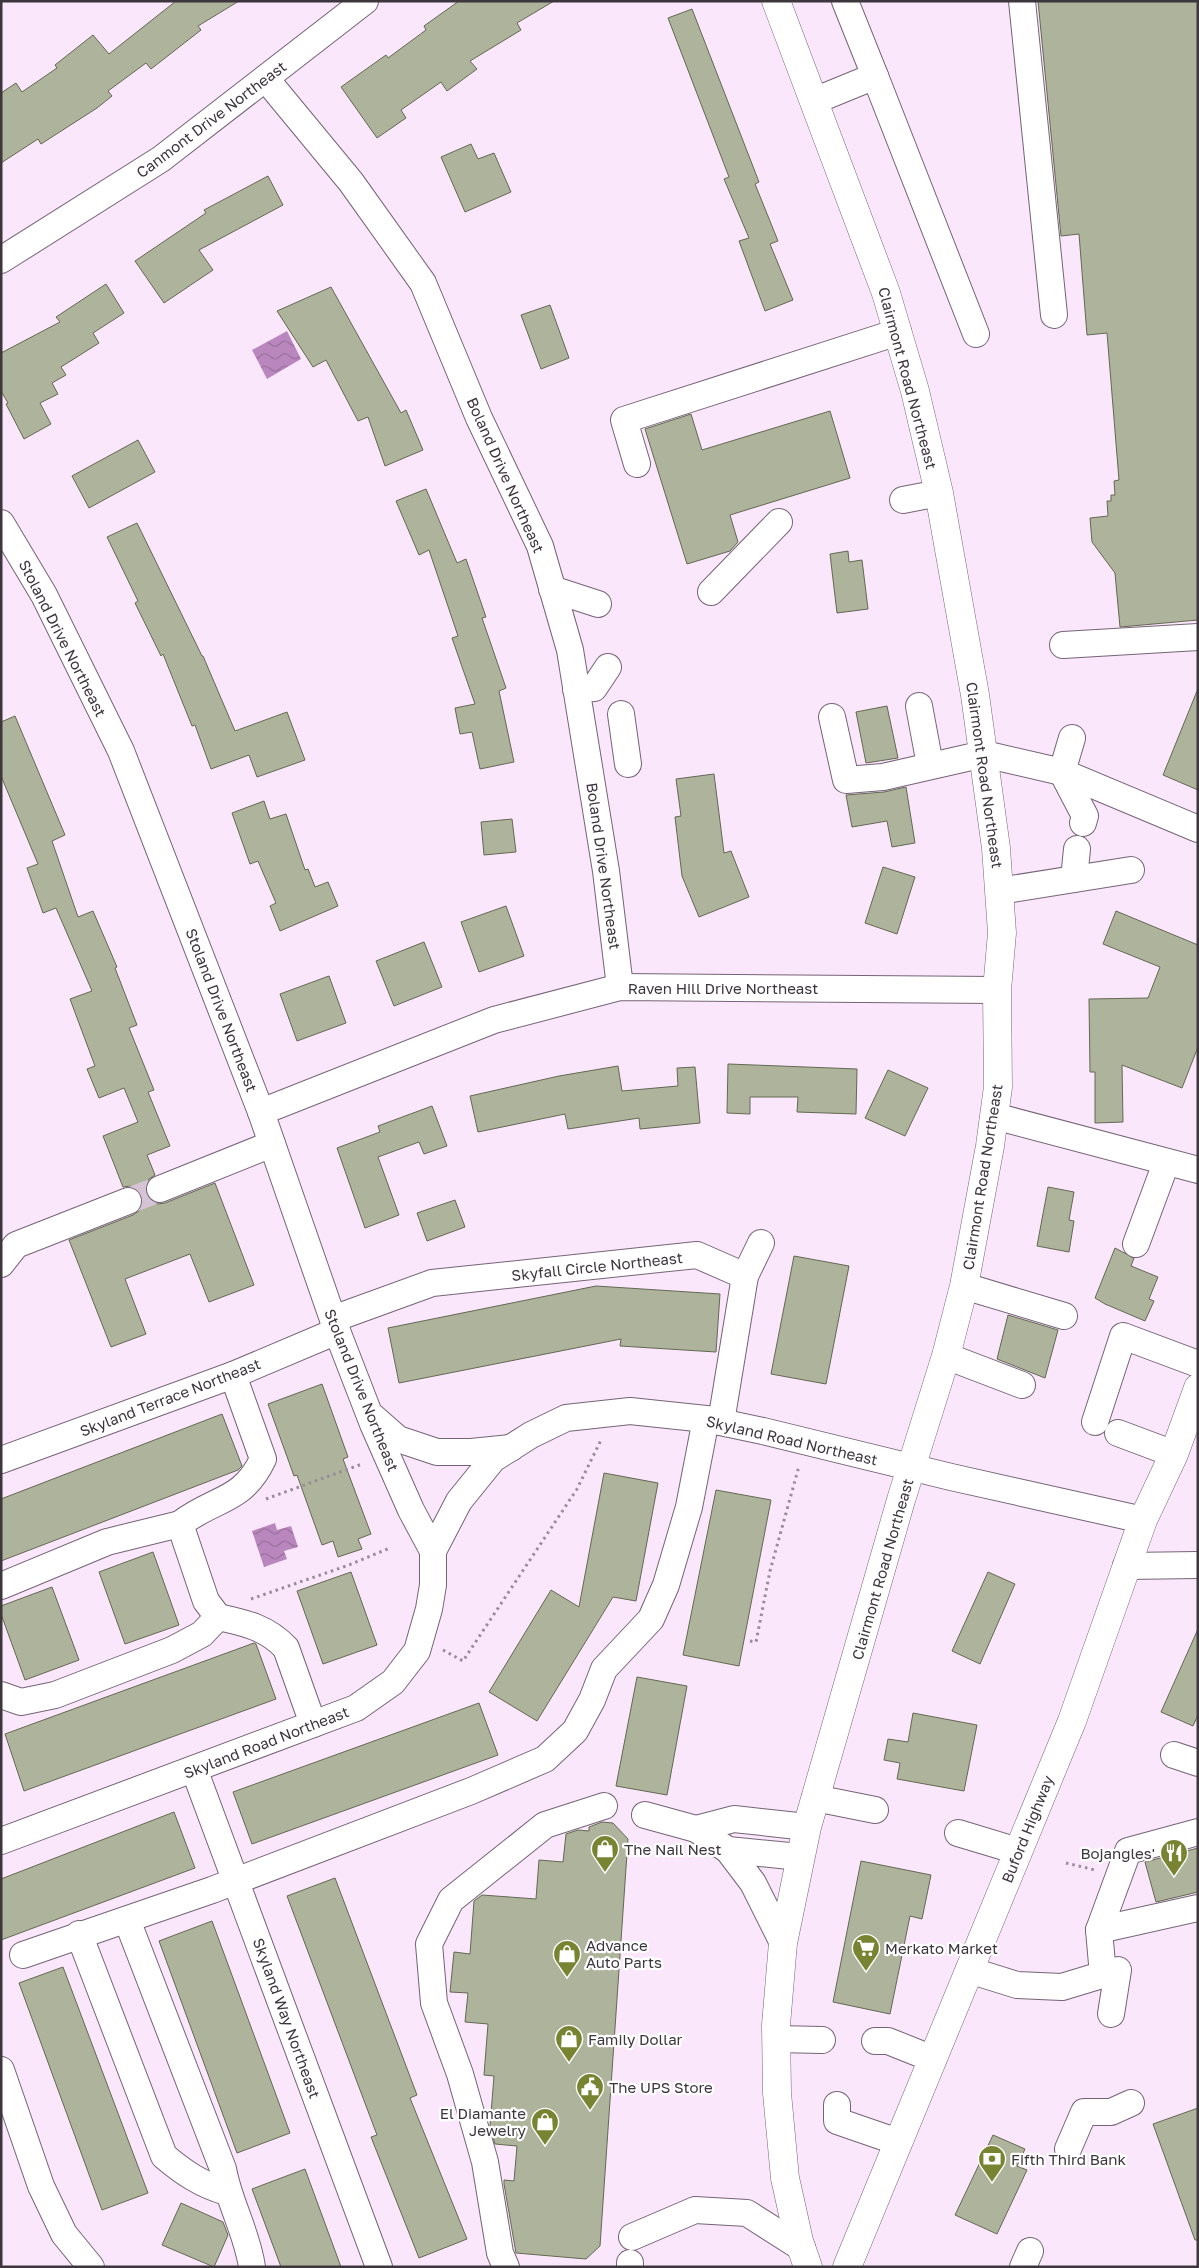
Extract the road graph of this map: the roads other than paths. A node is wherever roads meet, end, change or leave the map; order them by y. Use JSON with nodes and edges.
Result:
{"nodes":[{"id":1,"x":365,"y":1,"type":"edge"},
{"id":2,"x":776,"y":1,"type":"edge"},
{"id":3,"x":845,"y":1,"type":"edge"},
{"id":4,"x":1022,"y":1,"type":"edge"},
{"id":5,"x":875,"y":76,"type":"junction"},
{"id":6,"x":266,"y":79,"type":"junction"},
{"id":7,"x":814,"y":101,"type":"junction"},
{"id":8,"x":1,"y":260,"type":"edge"},
{"id":9,"x":1054,"y":315,"type":"dead end"},
{"id":10,"x":898,"y":332,"type":"junction"},
{"id":11,"x":976,"y":334,"type":"dead end"},
{"id":12,"x":637,"y":464,"type":"dead end"},
{"id":13,"x":939,"y":493,"type":"junction"},
{"id":14,"x":903,"y":500,"type":"dead end"},
{"id":15,"x":779,"y":522,"type":"dead end"},
{"id":16,"x":1,"y":523,"type":"edge"},
{"id":17,"x":552,"y":589,"type":"junction"},
{"id":18,"x":711,"y":592,"type":"dead end"},
{"id":19,"x":598,"y":604,"type":"dead end"},
{"id":20,"x":1198,"y":637,"type":"edge"},
{"id":21,"x":1063,"y":645,"type":"dead end"},
{"id":22,"x":608,"y":667,"type":"dead end"},
{"id":23,"x":576,"y":689,"type":"junction"},
{"id":24,"x":919,"y":706,"type":"dead end"},
{"id":25,"x":621,"y":714,"type":"dead end"},
{"id":26,"x":832,"y":717,"type":"dead end"},
{"id":27,"x":1072,"y":738,"type":"dead end"},
{"id":28,"x":984,"y":754,"type":"junction"},
{"id":29,"x":930,"y":765,"type":"junction"},
{"id":30,"x":590,"y":770,"type":"junction"},
{"id":31,"x":1062,"y":772,"type":"junction"},
{"id":32,"x":1083,"y":823,"type":"dead end"},
{"id":33,"x":1198,"y":829,"type":"edge"},
{"id":34,"x":1077,"y":849,"type":"dead end"},
{"id":35,"x":1131,"y":870,"type":"dead end"},
{"id":36,"x":1074,"y":879,"type":"junction"},
{"id":37,"x":999,"y":891,"type":"junction"},
{"id":38,"x":620,"y":987,"type":"junction"},
{"id":39,"x":997,"y":990,"type":"junction"},
{"id":40,"x":262,"y":1112,"type":"junction"},
{"id":41,"x":994,"y":1116,"type":"junction"},
{"id":42,"x":272,"y":1144,"type":"junction"},
{"id":43,"x":1166,"y":1163,"type":"junction"},
{"id":44,"x":1198,"y":1170,"type":"edge"},
{"id":45,"x":160,"y":1189,"type":"tunnel mouth"},
{"id":46,"x":128,"y":1201,"type":"tunnel mouth"},
{"id":47,"x":761,"y":1243,"type":"dead end"},
{"id":48,"x":1136,"y":1244,"type":"dead end"},
{"id":49,"x":1,"y":1264,"type":"edge"},
{"id":50,"x":745,"y":1276,"type":"junction"},
{"id":51,"x":964,"y":1286,"type":"junction"},
{"id":52,"x":1064,"y":1316,"type":"dead end"},
{"id":53,"x":335,"y":1325,"type":"junction"},
{"id":54,"x":946,"y":1356,"type":"junction"},
{"id":55,"x":1198,"y":1364,"type":"edge"},
{"id":56,"x":233,"y":1375,"type":"junction"},
{"id":57,"x":1022,"y":1385,"type":"dead end"},
{"id":58,"x":1198,"y":1388,"type":"edge"},
{"id":59,"x":369,"y":1413,"type":"junction"},
{"id":60,"x":713,"y":1421,"type":"junction"},
{"id":61,"x":1095,"y":1422,"type":"dead end"},
{"id":62,"x":1118,"y":1433,"type":"dead end"},
{"id":63,"x":511,"y":1448,"type":"junction"},
{"id":64,"x":1174,"y":1454,"type":"junction"},
{"id":65,"x":1,"y":1459,"type":"edge"},
{"id":66,"x":912,"y":1468,"type":"junction"},
{"id":67,"x":411,"y":1510,"type":"joint"},
{"id":68,"x":1143,"y":1520,"type":"junction"},
{"id":69,"x":180,"y":1524,"type":"junction"},
{"id":70,"x":433,"y":1551,"type":"junction"},
{"id":71,"x":1198,"y":1565,"type":"edge"},
{"id":72,"x":1126,"y":1566,"type":"junction"},
{"id":73,"x":1,"y":1586,"type":"edge"},
{"id":74,"x":218,"y":1617,"type":"junction"},
{"id":75,"x":1,"y":1695,"type":"edge"},
{"id":76,"x":313,"y":1724,"type":"junction"},
{"id":77,"x":194,"y":1770,"type":"junction"},
{"id":78,"x":815,"y":1798,"type":"junction"},
{"id":79,"x":604,"y":1806,"type":"dead end"},
{"id":80,"x":874,"y":1810,"type":"dead end"},
{"id":81,"x":645,"y":1815,"type":"dead end"},
{"id":82,"x":807,"y":1827,"type":"junction"},
{"id":83,"x":696,"y":1829,"type":"junction"},
{"id":84,"x":1198,"y":1832,"type":"edge"},
{"id":85,"x":958,"y":1833,"type":"dead end"},
{"id":86,"x":1,"y":1841,"type":"edge"},
{"id":87,"x":728,"y":1850,"type":"junction"},
{"id":88,"x":1018,"y":1851,"type":"junction"},
{"id":89,"x":800,"y":1858,"type":"junction"},
{"id":90,"x":235,"y":1880,"type":"junction"},
{"id":91,"x":1198,"y":1908,"type":"edge"},
{"id":92,"x":127,"y":1920,"type":"junction"},
{"id":93,"x":1099,"y":1930,"type":"junction"},
{"id":94,"x":79,"y":1934,"type":"junction"},
{"id":95,"x":783,"y":1943,"type":"junction"},
{"id":96,"x":23,"y":1955,"type":"dead end"},
{"id":97,"x":969,"y":1970,"type":"junction"},
{"id":98,"x":1103,"y":1975,"type":"junction"},
{"id":99,"x":1111,"y":2014,"type":"dead end"},
{"id":100,"x":776,"y":2039,"type":"junction"},
{"id":101,"x":822,"y":2040,"type":"dead end"},
{"id":102,"x":875,"y":2041,"type":"dead end"},
{"id":103,"x":932,"y":2058,"type":"junction"},
{"id":104,"x":1,"y":2070,"type":"edge"},
{"id":105,"x":1131,"y":2103,"type":"dead end"},
{"id":106,"x":837,"y":2105,"type":"dead end"},
{"id":107,"x":898,"y":2142,"type":"junction"},
{"id":108,"x":1068,"y":2149,"type":"dead end"},
{"id":109,"x":227,"y":2192,"type":"junction"},
{"id":110,"x":632,"y":2237,"type":"dead end"},
{"id":111,"x":805,"y":2258,"type":"edge"},
{"id":112,"x":91,"y":2267,"type":"edge"},
{"id":113,"x":252,"y":2267,"type":"edge"},
{"id":114,"x":379,"y":2267,"type":"edge"},
{"id":115,"x":506,"y":2267,"type":"edge"},
{"id":116,"x":847,"y":2267,"type":"edge"}],
"edges":[{"from":1,"to":6,"type":"street","name":"Canmont Drive Northeast"},
{"from":2,"to":7,"type":"main road","name":"Clairmont Road Northeast"},
{"from":3,"to":5,"type":"street"},
{"from":4,"to":9,"type":"street"},
{"from":5,"to":7,"type":"street"},
{"from":5,"to":11,"type":"street"},
{"from":6,"to":8,"type":"street","name":"Canmont Drive Northeast"},
{"from":6,"to":17,"type":"street","name":"Boland Drive Northeast"},
{"from":7,"to":10,"type":"main road","name":"Clairmont Road Northeast"},
{"from":10,"to":12,"type":"street"},
{"from":10,"to":13,"type":"main road","name":"Clairmont Road Northeast"},
{"from":13,"to":14,"type":"street"},
{"from":13,"to":28,"type":"main road","name":"Clairmont Road Northeast"},
{"from":15,"to":18,"type":"street"},
{"from":16,"to":40,"type":"street","name":"Stoland Drive Northeast"},
{"from":17,"to":19,"type":"street"},
{"from":17,"to":23,"type":"street","name":"Boland Drive Northeast"},
{"from":20,"to":21,"type":"street"},
{"from":22,"to":23,"type":"street"},
{"from":23,"to":30,"type":"street","name":"Boland Drive Northeast"},
{"from":24,"to":29,"type":"street"},
{"from":25,"to":30,"type":"street"},
{"from":26,"to":29,"type":"street"},
{"from":27,"to":31,"type":"street"},
{"from":28,"to":29,"type":"street"},
{"from":28,"to":31,"type":"street"},
{"from":28,"to":37,"type":"main road","name":"Clairmont Road Northeast"},
{"from":30,"to":38,"type":"street","name":"Boland Drive Northeast"},
{"from":31,"to":32,"type":"street"},
{"from":31,"to":33,"type":"street"},
{"from":34,"to":36,"type":"street"},
{"from":35,"to":36,"type":"street"},
{"from":36,"to":37,"type":"street"},
{"from":37,"to":39,"type":"main road","name":"Clairmont Road Northeast"},
{"from":38,"to":39,"type":"street","name":"Raven Hill Drive Northeast"},
{"from":38,"to":40,"type":"street","name":"Raven Hill Drive Northeast"},
{"from":39,"to":41,"type":"main road","name":"Clairmont Road Northeast"},
{"from":40,"to":42,"type":"street","name":"Stoland Drive Northeast"},
{"from":41,"to":43,"type":"street"},
{"from":41,"to":51,"type":"main road","name":"Clairmont Road Northeast"},
{"from":42,"to":45,"type":"street"},
{"from":42,"to":53,"type":"street","name":"Stoland Drive Northeast"},
{"from":43,"to":44,"type":"street"},
{"from":43,"to":48,"type":"street"},
{"from":46,"to":49,"type":"street"},
{"from":47,"to":50,"type":"street"},
{"from":50,"to":53,"type":"street","name":"Skyfall Circle Northeast"},
{"from":50,"to":60,"type":"street"},
{"from":51,"to":52,"type":"street"},
{"from":51,"to":54,"type":"main road","name":"Clairmont Road Northeast"},
{"from":53,"to":56,"type":"street","name":"Skyland Terrace Northeast"},
{"from":53,"to":59,"type":"street","name":"Stoland Drive Northeast"},
{"from":54,"to":57,"type":"street"},
{"from":54,"to":66,"type":"main road","name":"Clairmont Road Northeast"},
{"from":55,"to":61,"type":"street"},
{"from":56,"to":65,"type":"street","name":"Skyland Terrace Northeast"},
{"from":56,"to":69,"type":"street"},
{"from":58,"to":64,"type":"main road","name":"Buford Highway"},
{"from":59,"to":63,"type":"street"},
{"from":59,"to":67,"type":"street","name":"Stoland Drive Northeast"},
{"from":60,"to":63,"type":"street","name":"Skyland Road Northeast"},
{"from":60,"to":66,"type":"street","name":"Skyland Road Northeast"},
{"from":60,"to":90,"type":"street"},
{"from":62,"to":64,"type":"street"},
{"from":63,"to":70,"type":"street","name":"Skyland Road Northeast"},
{"from":64,"to":68,"type":"main road","name":"Buford Highway"},
{"from":66,"to":68,"type":"street","name":"Skyland Road Northeast"},
{"from":66,"to":78,"type":"main road","name":"Clairmont Road Northeast"},
{"from":67,"to":70,"type":"street","name":"Skyland Road Northeast"},
{"from":68,"to":72,"type":"main road","name":"Buford Highway"},
{"from":69,"to":73,"type":"street"},
{"from":69,"to":74,"type":"street"},
{"from":70,"to":76,"type":"street","name":"Skyland Road Northeast"},
{"from":71,"to":72,"type":"street"},
{"from":72,"to":88,"type":"main road","name":"Buford Highway"},
{"from":74,"to":75,"type":"street"},
{"from":74,"to":76,"type":"street"},
{"from":76,"to":77,"type":"street","name":"Skyland Road Northeast"},
{"from":77,"to":86,"type":"street","name":"Skyland Road Northeast"},
{"from":77,"to":90,"type":"street","name":"Skyland Way Northeast"},
{"from":78,"to":80,"type":"street"},
{"from":78,"to":82,"type":"main road","name":"Clairmont Road Northeast"},
{"from":79,"to":115,"type":"street"},
{"from":81,"to":83,"type":"street"},
{"from":82,"to":83,"type":"street"},
{"from":82,"to":89,"type":"main road","name":"Clairmont Road Northeast"},
{"from":83,"to":87,"type":"street"},
{"from":84,"to":93,"type":"street"},
{"from":85,"to":88,"type":"street"},
{"from":87,"to":89,"type":"street"},
{"from":87,"to":95,"type":"street"},
{"from":88,"to":97,"type":"main road","name":"Buford Highway"},
{"from":89,"to":95,"type":"main road","name":"Clairmont Road Northeast"},
{"from":90,"to":92,"type":"street"},
{"from":90,"to":114,"type":"street","name":"Skyland Way Northeast"},
{"from":91,"to":93,"type":"street"},
{"from":92,"to":94,"type":"street"},
{"from":92,"to":109,"type":"street"},
{"from":93,"to":98,"type":"street"},
{"from":94,"to":96,"type":"street"},
{"from":94,"to":109,"type":"street"},
{"from":95,"to":100,"type":"main road","name":"Clairmont Road Northeast"},
{"from":97,"to":98,"type":"street"},
{"from":97,"to":103,"type":"main road","name":"Buford Highway"},
{"from":98,"to":99,"type":"street"},
{"from":100,"to":101,"type":"street"},
{"from":100,"to":111,"type":"main road","name":"Clairmont Road Northeast"},
{"from":102,"to":103,"type":"street"},
{"from":103,"to":107,"type":"main road","name":"Buford Highway"},
{"from":104,"to":112,"type":"street"},
{"from":105,"to":108,"type":"street"},
{"from":106,"to":107,"type":"street"},
{"from":107,"to":116,"type":"main road","name":"Buford Highway"},
{"from":109,"to":113,"type":"street"},
{"from":110,"to":111,"type":"street"}]}
